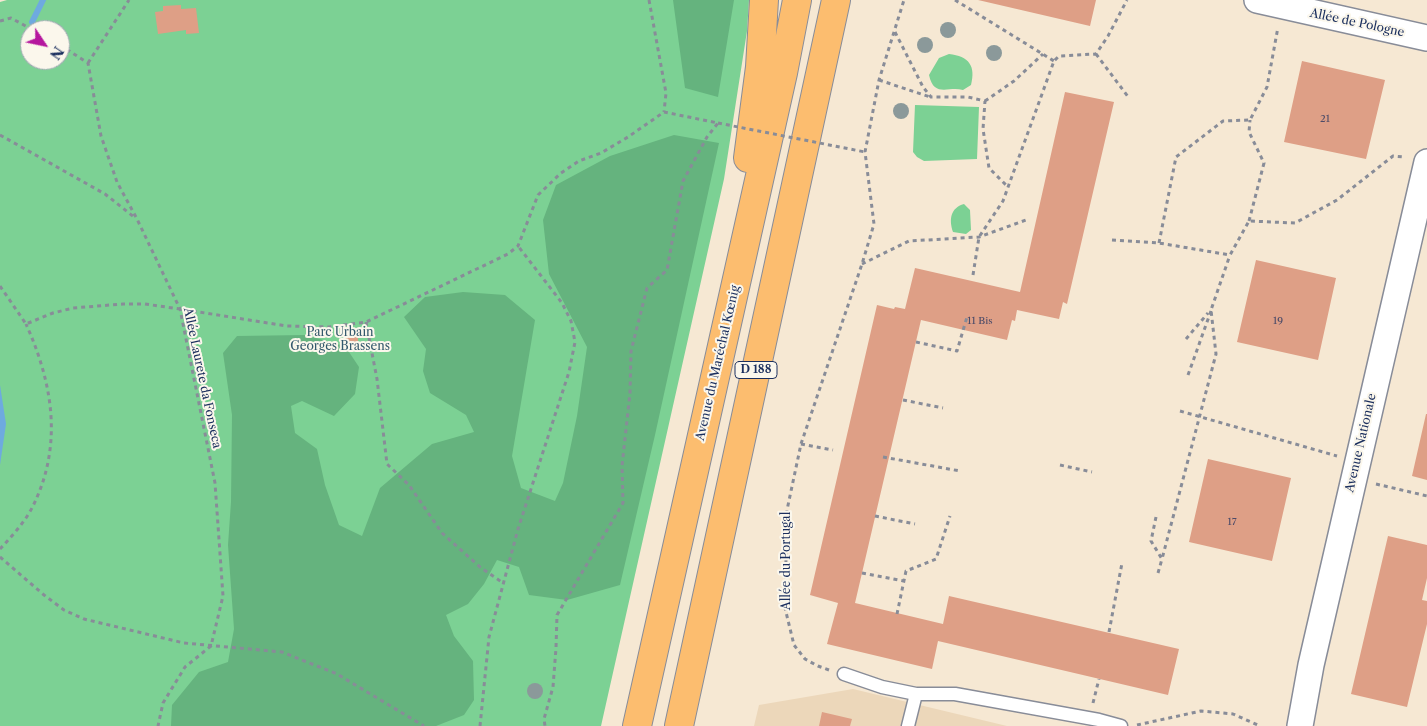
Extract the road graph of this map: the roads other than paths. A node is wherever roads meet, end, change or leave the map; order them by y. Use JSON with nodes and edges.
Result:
{"nodes":[{"id":1,"x":764,"y":0,"type":"edge"},
{"id":2,"x":797,"y":0,"type":"edge"},
{"id":3,"x":1257,"y":0,"type":"edge"},
{"id":4,"x":837,"y":5,"type":"edge"},
{"id":5,"x":1427,"y":38,"type":"edge"},
{"id":6,"x":1418,"y":159,"type":"edge"},
{"id":7,"x":756,"y":194,"type":"junction"},
{"id":8,"x":1423,"y":194,"type":"edge"},
{"id":9,"x":844,"y":674,"type":"road end"},
{"id":10,"x":916,"y":694,"type":"junction"},
{"id":11,"x":637,"y":726,"type":"edge"},
{"id":12,"x":679,"y":726,"type":"edge"},
{"id":13,"x":908,"y":726,"type":"edge"},
{"id":14,"x":1121,"y":726,"type":"edge"},
{"id":15,"x":1300,"y":726,"type":"edge"}],
"edges":[{"from":1,"to":7,"type":"main road"},
{"from":2,"to":7,"type":"main road","name":"Avenue du Maréchal Kœnig","number":"D 188"},
{"from":3,"to":5,"type":"street","name":"Allée de Pologne"},
{"from":4,"to":12,"type":"main road","number":"D 188"},
{"from":6,"to":8,"type":"street","name":"Avenue Nationale"},
{"from":7,"to":11,"type":"main road","name":"Avenue du Maréchal Kœnig","number":"D 188"},
{"from":8,"to":15,"type":"street","name":"Avenue Nationale"},
{"from":9,"to":10,"type":"lane"},
{"from":10,"to":13,"type":"lane"},
{"from":10,"to":14,"type":"lane"}]}
